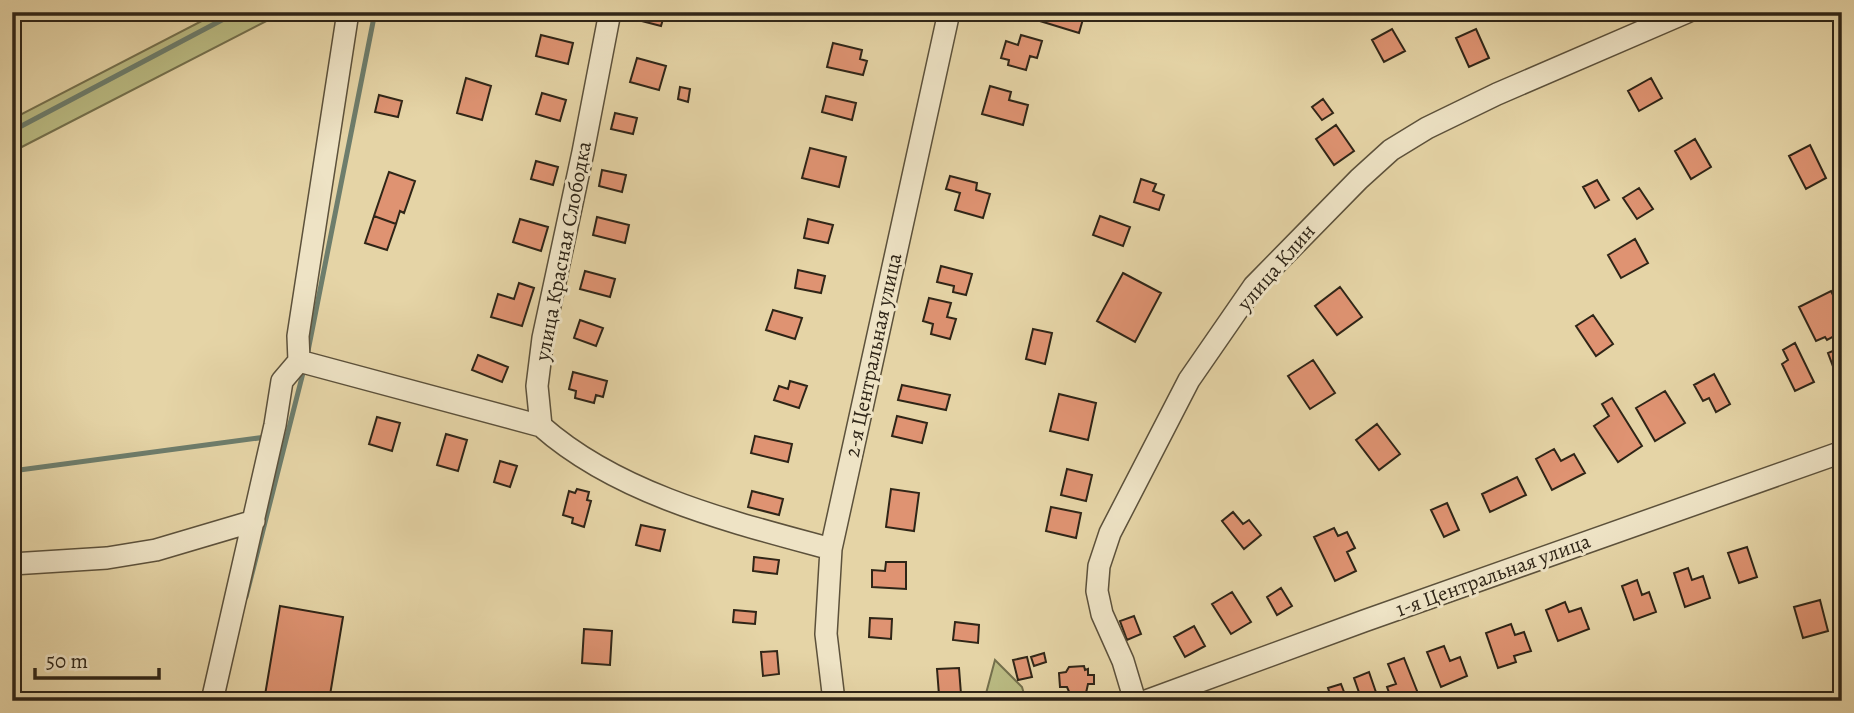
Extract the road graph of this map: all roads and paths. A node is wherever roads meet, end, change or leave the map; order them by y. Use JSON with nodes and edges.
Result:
{"nodes":[{"id":1,"x":348,"y":12,"type":"edge"},
{"id":2,"x":610,"y":12,"type":"edge"},
{"id":3,"x":949,"y":12,"type":"edge"},
{"id":4,"x":1687,"y":12,"type":"edge"},
{"id":5,"x":299,"y":361,"type":"junction"},
{"id":6,"x":541,"y":426,"type":"junction"},
{"id":7,"x":1842,"y":452,"type":"edge"},
{"id":8,"x":254,"y":521,"type":"junction"},
{"id":9,"x":831,"y":549,"type":"junction"},
{"id":10,"x":12,"y":564,"type":"edge"},
{"id":11,"x":212,"y":701,"type":"edge"},
{"id":12,"x":834,"y":701,"type":"edge"},
{"id":13,"x":1135,"y":701,"type":"edge"},
{"id":14,"x":1146,"y":701,"type":"edge"}],
"edges":[{"from":1,"to":5,"type":"street"},
{"from":2,"to":6,"type":"street","name":"улица Красная Слободка"},
{"from":3,"to":9,"type":"street","name":"2-я Центральная улица"},
{"from":4,"to":13,"type":"street","name":"улица Клин"},
{"from":5,"to":6,"type":"street"},
{"from":5,"to":8,"type":"street"},
{"from":6,"to":9,"type":"street"},
{"from":7,"to":14,"type":"street","name":"1-я Центральная улица"},
{"from":8,"to":10,"type":"street"},
{"from":8,"to":11,"type":"street"},
{"from":9,"to":12,"type":"street","name":"2-я Центральная улица"}]}
